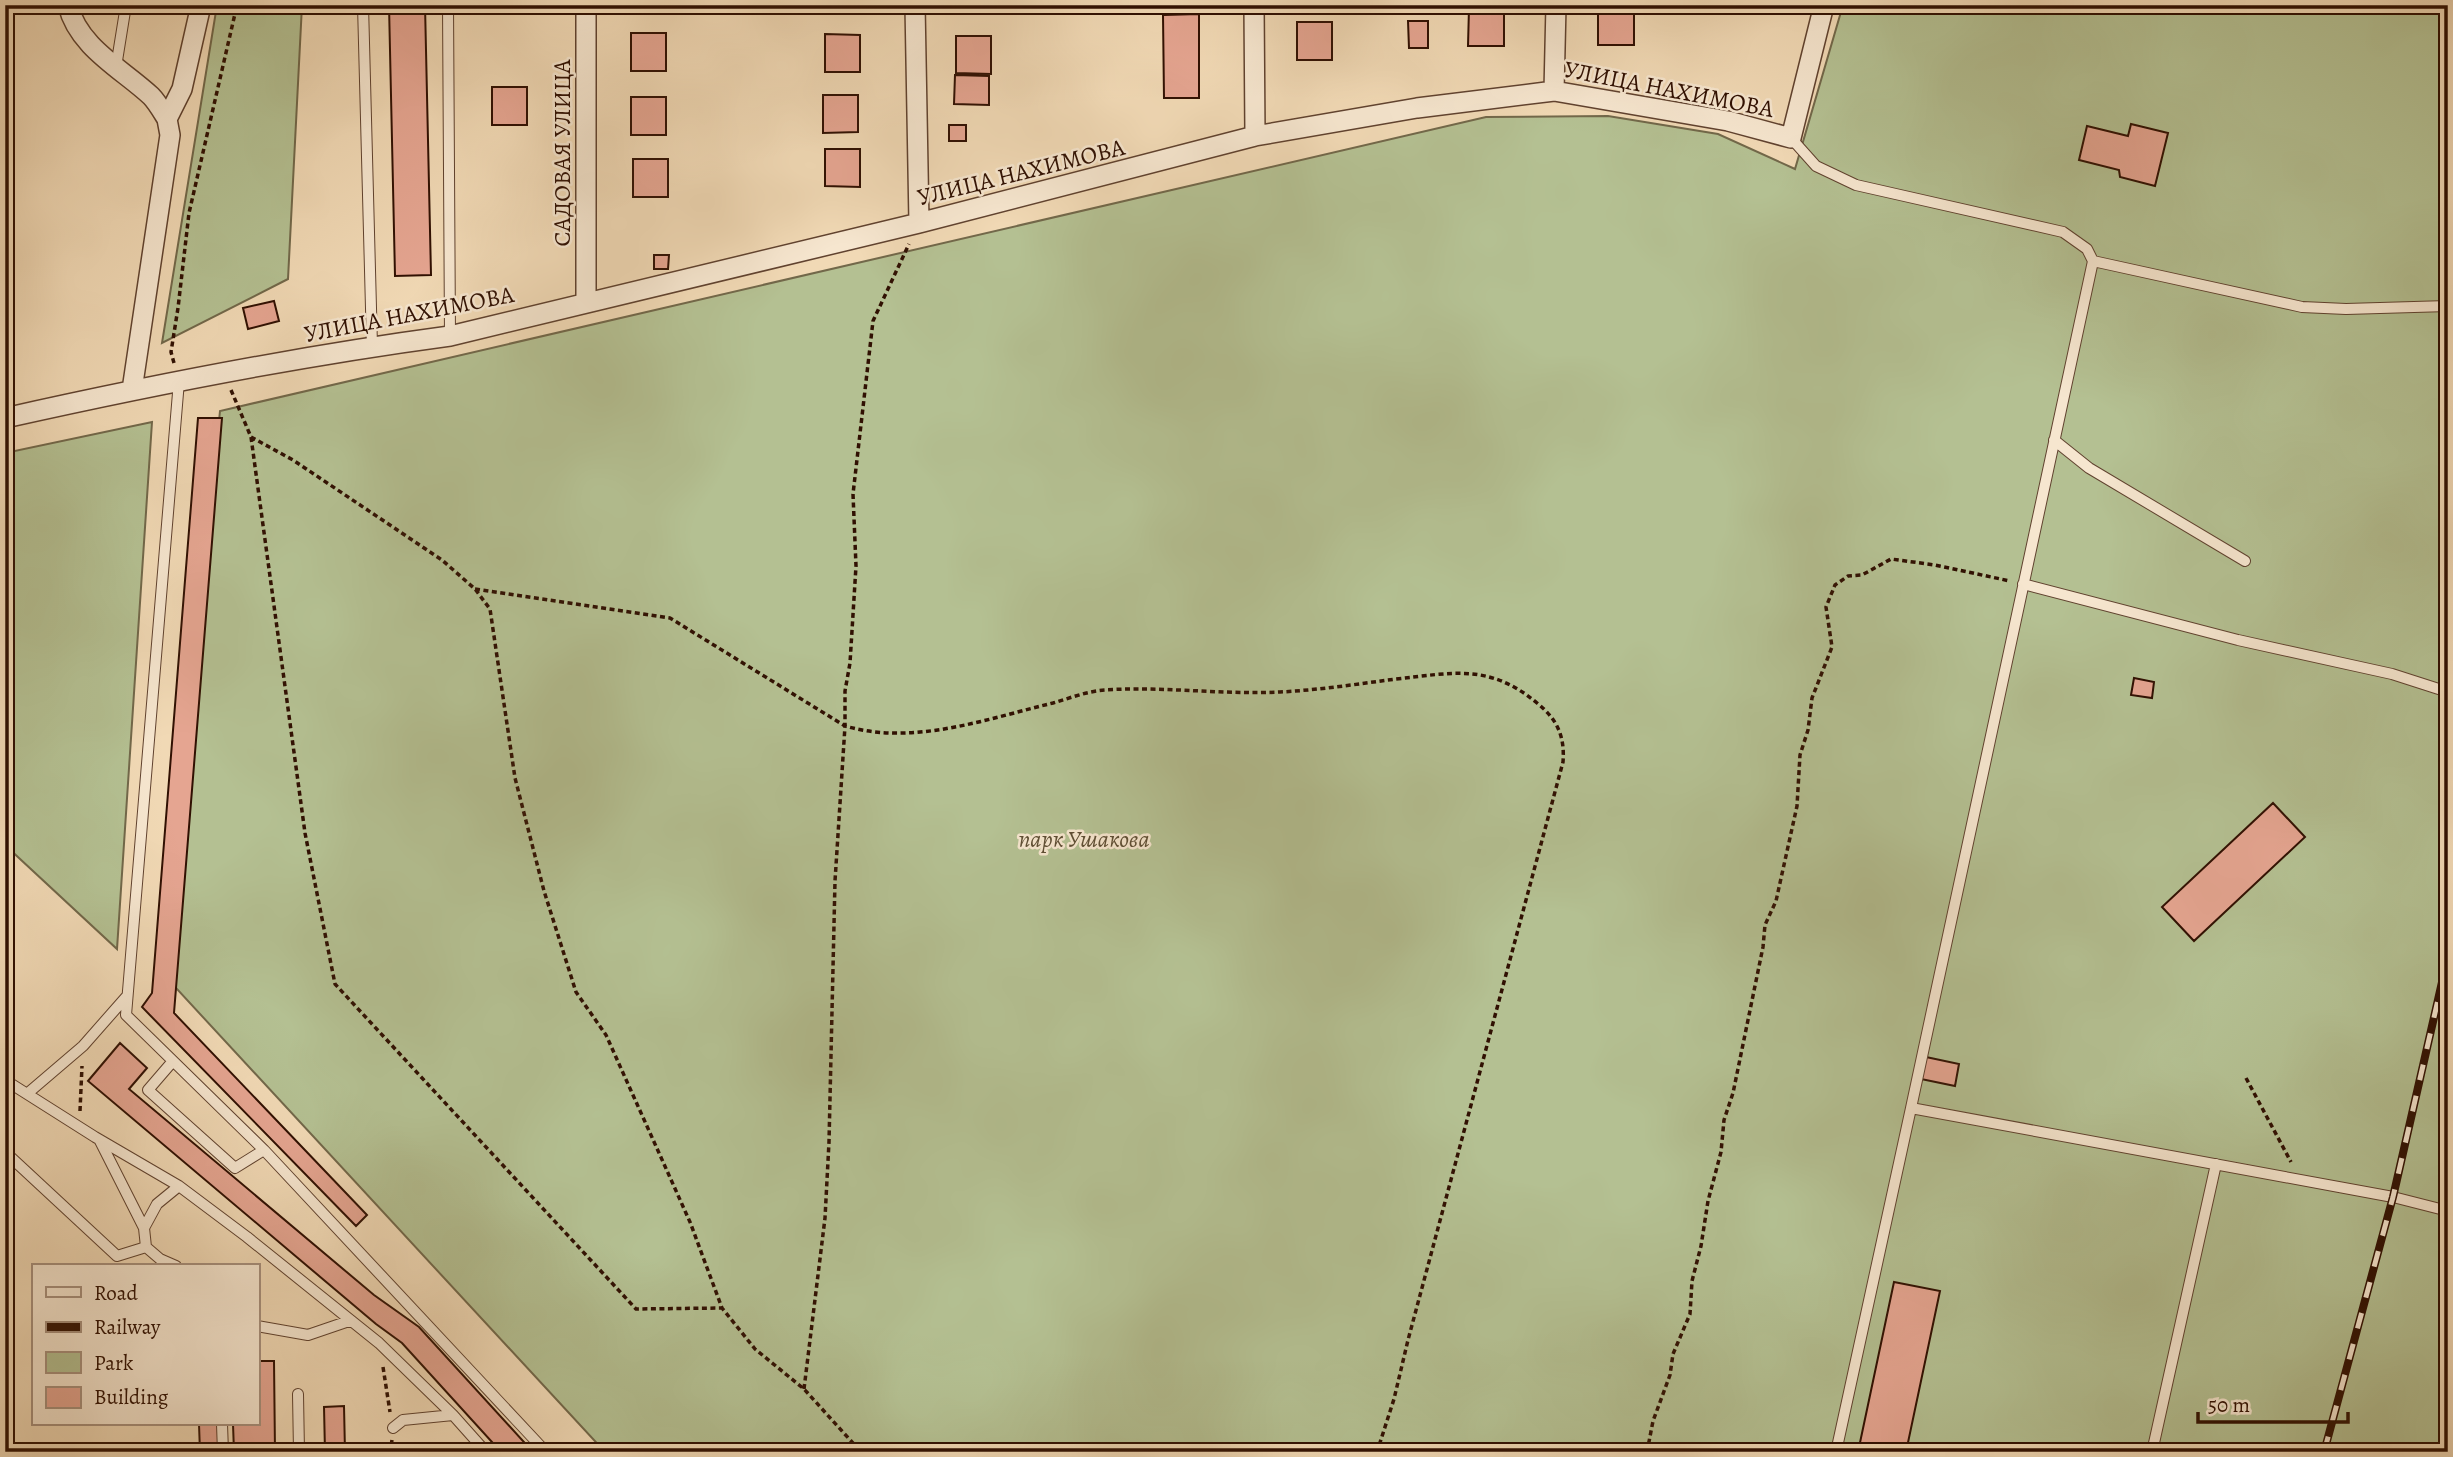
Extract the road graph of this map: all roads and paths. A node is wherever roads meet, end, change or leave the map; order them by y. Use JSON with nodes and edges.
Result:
{"nodes":[{"id":1,"x":68,"y":5,"type":"edge"},
{"id":2,"x":126,"y":5,"type":"edge"},
{"id":3,"x":201,"y":5,"type":"edge"},
{"id":4,"x":237,"y":5,"type":"edge"},
{"id":5,"x":363,"y":5,"type":"edge"},
{"id":6,"x":448,"y":5,"type":"edge"},
{"id":7,"x":586,"y":5,"type":"edge"},
{"id":8,"x":915,"y":5,"type":"edge"},
{"id":9,"x":1254,"y":5,"type":"edge"},
{"id":10,"x":1556,"y":5,"type":"edge"},
{"id":11,"x":1824,"y":5,"type":"edge"},
{"id":12,"x":116,"y":67,"type":"junction"},
{"id":13,"x":1554,"y":91,"type":"junction"},
{"id":14,"x":167,"y":119,"type":"junction"},
{"id":15,"x":1255,"y":136,"type":"junction"},
{"id":16,"x":1791,"y":138,"type":"junction"},
{"id":17,"x":919,"y":223,"type":"junction"},
{"id":18,"x":2093,"y":261,"type":"junction"},
{"id":19,"x":586,"y":302,"type":"junction"},
{"id":20,"x":2448,"y":306,"type":"edge"},
{"id":21,"x":450,"y":336,"type":"junction"},
{"id":22,"x":372,"y":346,"type":"junction"},
{"id":23,"x":223,"y":372,"type":"junction"},
{"id":24,"x":179,"y":381,"type":"junction"},
{"id":25,"x":132,"y":390,"type":"junction"},
{"id":26,"x":5,"y":418,"type":"edge"},
{"id":27,"x":251,"y":437,"type":"junction"},
{"id":28,"x":2054,"y":440,"type":"junction"},
{"id":29,"x":2245,"y":561,"type":"dead end"},
{"id":30,"x":2024,"y":584,"type":"junction"},
{"id":31,"x":475,"y":589,"type":"junction"},
{"id":32,"x":2448,"y":692,"type":"edge"},
{"id":33,"x":845,"y":726,"type":"junction"},
{"id":34,"x":128,"y":996,"type":"junction"},
{"id":35,"x":83,"y":1046,"type":"junction"},
{"id":36,"x":173,"y":1061,"type":"junction"},
{"id":37,"x":2246,"y":1078,"type":"dead end"},
{"id":38,"x":5,"y":1080,"type":"edge"},
{"id":39,"x":28,"y":1093,"type":"junction"},
{"id":40,"x":1911,"y":1108,"type":"junction"},
{"id":41,"x":79,"y":1127,"type":"junction"},
{"id":42,"x":99,"y":1139,"type":"junction"},
{"id":43,"x":264,"y":1150,"type":"junction"},
{"id":44,"x":5,"y":1152,"type":"edge"},
{"id":45,"x":2216,"y":1164,"type":"junction"},
{"id":46,"x":2300,"y":1180,"type":"junction"},
{"id":47,"x":179,"y":1186,"type":"junction"},
{"id":48,"x":2448,"y":1211,"type":"edge"},
{"id":49,"x":144,"y":1228,"type":"junction"},
{"id":50,"x":146,"y":1247,"type":"junction"},
{"id":51,"x":117,"y":1256,"type":"junction"},
{"id":52,"x":123,"y":1264,"type":"edge"},
{"id":53,"x":171,"y":1264,"type":"edge"},
{"id":54,"x":722,"y":1308,"type":"junction"},
{"id":55,"x":349,"y":1321,"type":"junction"},
{"id":56,"x":259,"y":1326,"type":"edge"},
{"id":57,"x":379,"y":1343,"type":"junction"},
{"id":58,"x":804,"y":1389,"type":"junction"},
{"id":59,"x":298,"y":1394,"type":"dead end"},
{"id":60,"x":453,"y":1415,"type":"junction"},
{"id":61,"x":222,"y":1426,"type":"edge"},
{"id":62,"x":393,"y":1427,"type":"junction"},
{"id":63,"x":545,"y":1451,"type":"edge"},
{"id":64,"x":223,"y":1452,"type":"edge"},
{"id":65,"x":299,"y":1452,"type":"edge"},
{"id":66,"x":390,"y":1452,"type":"edge"},
{"id":67,"x":486,"y":1452,"type":"edge"},
{"id":68,"x":861,"y":1452,"type":"edge"},
{"id":69,"x":1377,"y":1452,"type":"edge"},
{"id":70,"x":1647,"y":1452,"type":"edge"},
{"id":71,"x":1836,"y":1452,"type":"edge"},
{"id":72,"x":2152,"y":1452,"type":"edge"}],
"edges":[{"from":1,"to":12,"type":"street"},
{"from":2,"to":12,"type":"lane"},
{"from":3,"to":14,"type":"street"},
{"from":4,"to":24,"type":"path"},
{"from":5,"to":22,"type":"lane"},
{"from":6,"to":21,"type":"lane"},
{"from":7,"to":19,"type":"street","name":"САДОВАЯ УЛИЦА"},
{"from":8,"to":17,"type":"street"},
{"from":9,"to":15,"type":"street"},
{"from":10,"to":13,"type":"street"},
{"from":11,"to":16,"type":"street","name":"УЛИЦА НАХИМОВА"},
{"from":12,"to":14,"type":"street"},
{"from":13,"to":15,"type":"street","name":"УЛИЦА НАХИМОВА"},
{"from":13,"to":16,"type":"street","name":"УЛИЦА НАХИМОВА"},
{"from":14,"to":25,"type":"street"},
{"from":15,"to":17,"type":"street","name":"УЛИЦА НАХИМОВА"},
{"from":16,"to":18,"type":"lane"},
{"from":17,"to":19,"type":"street","name":"УЛИЦА НАХИМОВА"},
{"from":17,"to":33,"type":"path"},
{"from":18,"to":20,"type":"lane"},
{"from":18,"to":28,"type":"lane"},
{"from":19,"to":21,"type":"street","name":"УЛИЦА НАХИМОВА"},
{"from":21,"to":22,"type":"street","name":"УЛИЦА НАХИМОВА"},
{"from":22,"to":23,"type":"street","name":"УЛИЦА НАХИМОВА"},
{"from":23,"to":24,"type":"street","name":"УЛИЦА НАХИМОВА"},
{"from":23,"to":27,"type":"path"},
{"from":24,"to":25,"type":"street","name":"УЛИЦА НАХИМОВА"},
{"from":24,"to":34,"type":"lane"},
{"from":25,"to":26,"type":"street","name":"УЛИЦА НАХИМОВА"},
{"from":27,"to":31,"type":"path"},
{"from":27,"to":54,"type":"path"},
{"from":28,"to":29,"type":"lane"},
{"from":28,"to":30,"type":"lane"},
{"from":30,"to":32,"type":"lane"},
{"from":30,"to":40,"type":"lane"},
{"from":30,"to":70,"type":"path"},
{"from":31,"to":33,"type":"path"},
{"from":31,"to":54,"type":"path"},
{"from":33,"to":58,"type":"path"},
{"from":33,"to":69,"type":"path"},
{"from":34,"to":35,"type":"lane"},
{"from":34,"to":36,"type":"lane"},
{"from":35,"to":39,"type":"lane"},
{"from":35,"to":41,"type":"path"},
{"from":36,"to":43,"type":"lane"},
{"from":36,"to":43,"type":"lane"},
{"from":37,"to":46,"type":"path"},
{"from":38,"to":39,"type":"lane"},
{"from":39,"to":41,"type":"lane"},
{"from":40,"to":45,"type":"lane"},
{"from":40,"to":71,"type":"lane"},
{"from":41,"to":42,"type":"lane"},
{"from":42,"to":47,"type":"lane"},
{"from":42,"to":49,"type":"lane"},
{"from":43,"to":63,"type":"lane"},
{"from":44,"to":51,"type":"lane"},
{"from":45,"to":46,"type":"lane"},
{"from":45,"to":72,"type":"lane"},
{"from":46,"to":48,"type":"lane"},
{"from":47,"to":49,"type":"lane"},
{"from":47,"to":55,"type":"lane"},
{"from":49,"to":50,"type":"lane"},
{"from":50,"to":51,"type":"lane"},
{"from":50,"to":53,"type":"lane"},
{"from":51,"to":52,"type":"lane"},
{"from":54,"to":58,"type":"path"},
{"from":55,"to":56,"type":"lane"},
{"from":55,"to":57,"type":"lane"},
{"from":57,"to":60,"type":"lane"},
{"from":57,"to":62,"type":"path"},
{"from":58,"to":68,"type":"path"},
{"from":59,"to":65,"type":"lane"},
{"from":60,"to":62,"type":"lane"},
{"from":60,"to":67,"type":"lane"},
{"from":61,"to":64,"type":"lane"},
{"from":62,"to":66,"type":"path"}]}
